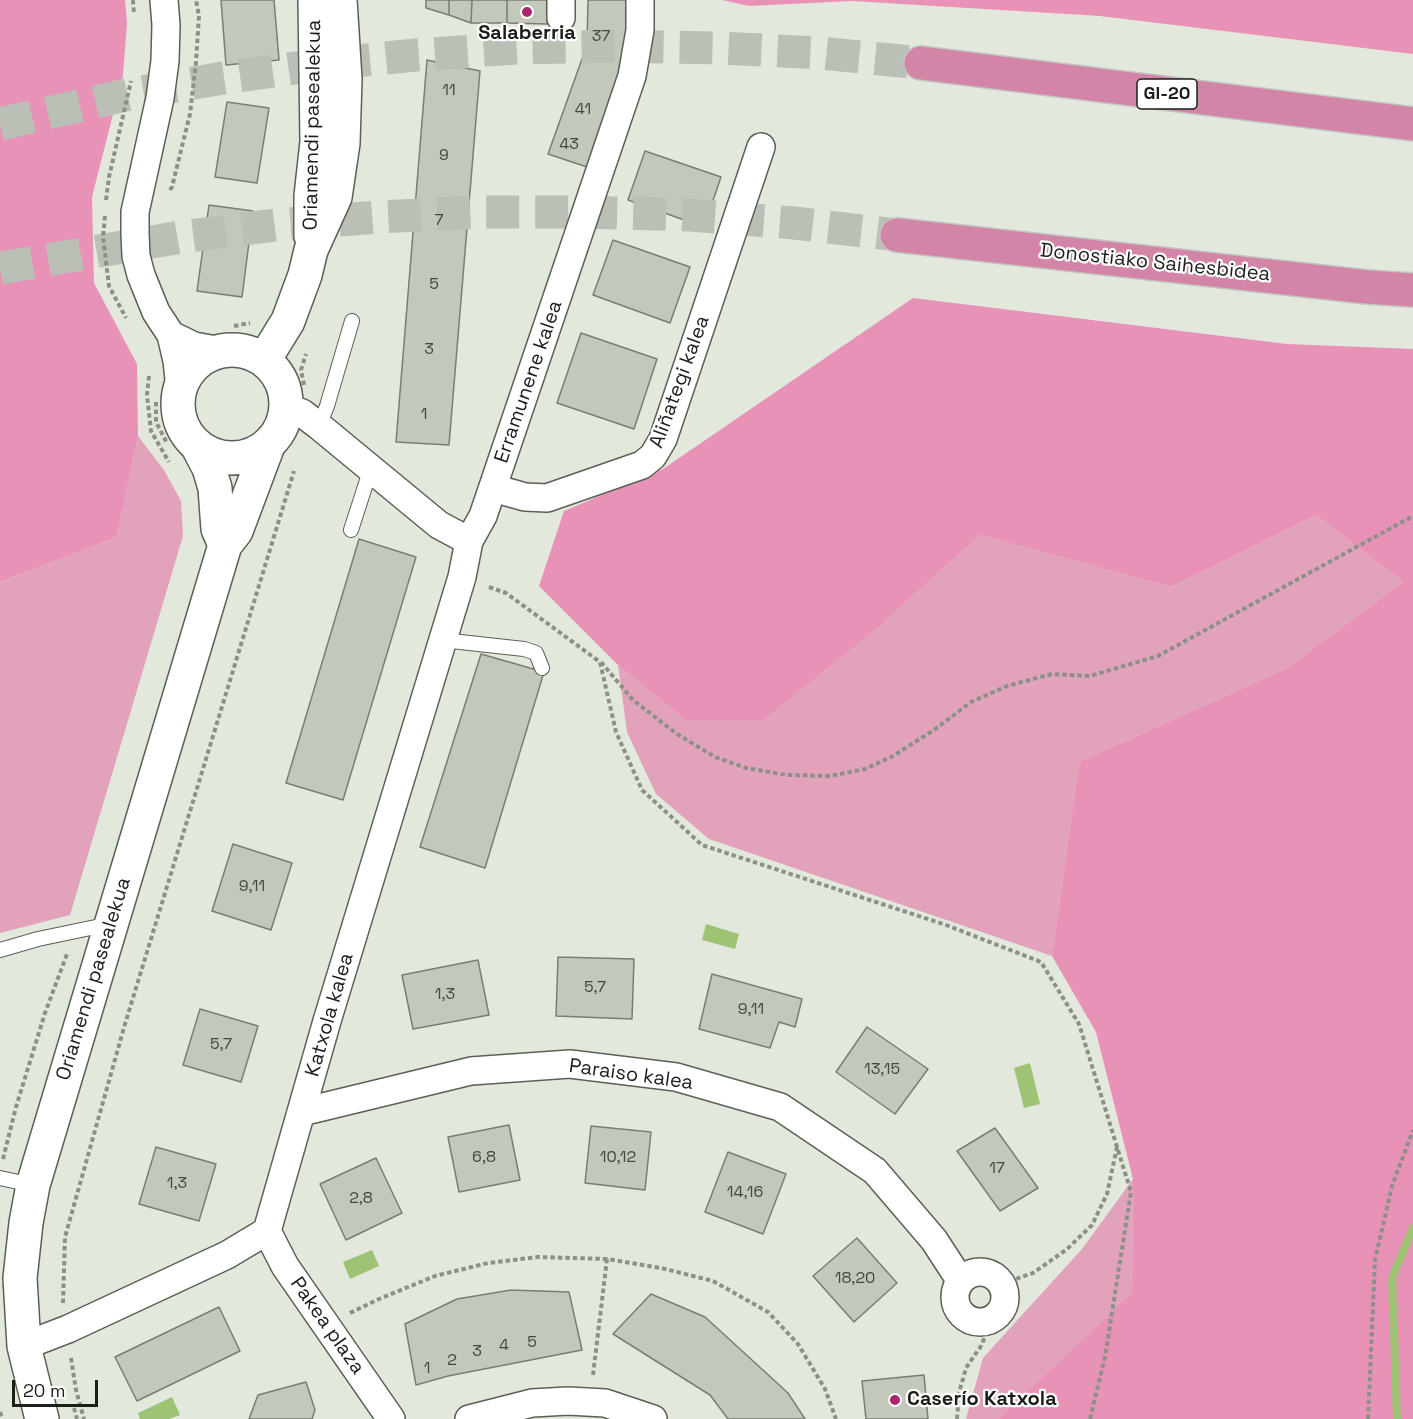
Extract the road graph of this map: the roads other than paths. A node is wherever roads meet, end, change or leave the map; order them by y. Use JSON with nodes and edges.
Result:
{"nodes":[{"id":1,"x":164,"y":0,"type":"edge"},
{"id":2,"x":315,"y":0,"type":"edge"},
{"id":3,"x":340,"y":0,"type":"edge"},
{"id":4,"x":640,"y":0,"type":"edge"},
{"id":5,"x":921,"y":63,"type":"tunnel mouth"},
{"id":6,"x":1413,"y":124,"type":"edge"},
{"id":7,"x":761,"y":147,"type":"dead end"},
{"id":8,"x":897,"y":235,"type":"tunnel mouth"},
{"id":9,"x":311,"y":250,"type":"junction"},
{"id":10,"x":1413,"y":290,"type":"edge"},
{"id":11,"x":352,"y":321,"type":"dead end"},
{"id":12,"x":171,"y":335,"type":"junction"},
{"id":13,"x":224,"y":339,"type":"junction"},
{"id":14,"x":264,"y":360,"type":"junction"},
{"id":15,"x":180,"y":388,"type":"junction"},
{"id":16,"x":286,"y":407,"type":"junction"},
{"id":17,"x":319,"y":426,"type":"junction"},
{"id":18,"x":269,"y":443,"type":"junction"},
{"id":19,"x":198,"y":447,"type":"junction"},
{"id":20,"x":370,"y":468,"type":"junction"},
{"id":21,"x":493,"y":488,"type":"junction"},
{"id":22,"x":351,"y":530,"type":"dead end"},
{"id":23,"x":469,"y":541,"type":"junction"},
{"id":24,"x":225,"y":545,"type":"junction"},
{"id":25,"x":442,"y":640,"type":"junction"},
{"id":26,"x":542,"y":668,"type":"dead end"},
{"id":27,"x":110,"y":924,"type":"junction"},
{"id":28,"x":0,"y":950,"type":"edge"},
{"id":29,"x":302,"y":1112,"type":"junction"},
{"id":30,"x":0,"y":1178,"type":"edge"},
{"id":31,"x":33,"y":1185,"type":"junction"},
{"id":32,"x":267,"y":1231,"type":"junction"},
{"id":33,"x":960,"y":1280,"type":"junction"},
{"id":34,"x":24,"y":1346,"type":"junction"},
{"id":35,"x":42,"y":1419,"type":"edge"},
{"id":36,"x":391,"y":1419,"type":"edge"},
{"id":37,"x":469,"y":1419,"type":"edge"},
{"id":38,"x":653,"y":1419,"type":"edge"}],
"edges":[{"from":1,"to":12,"type":"street"},
{"from":2,"to":9,"type":"street","name":"Oriamendi pasealekua"},
{"from":3,"to":9,"type":"street","name":"Oriamendi pasealekua"},
{"from":4,"to":21,"type":"street","name":"Erramunene kalea"},
{"from":5,"to":6,"type":"highway","number":"GI-20"},
{"from":7,"to":21,"type":"street","name":"Aliñategi kalea"},
{"from":8,"to":10,"type":"highway","name":"Donostiako Saihesbidea"},
{"from":9,"to":14,"type":"street","name":"Oriamendi pasealekua"},
{"from":11,"to":17,"type":"lane"},
{"from":12,"to":13,"type":"street"},
{"from":12,"to":15,"type":"street"},
{"from":13,"to":14,"type":"street"},
{"from":13,"to":15,"type":"street"},
{"from":14,"to":16,"type":"street"},
{"from":15,"to":19,"type":"street"},
{"from":16,"to":17,"type":"street"},
{"from":16,"to":18,"type":"street"},
{"from":17,"to":20,"type":"street"},
{"from":18,"to":19,"type":"street"},
{"from":18,"to":24,"type":"street","name":"Oriamendi pasealekua"},
{"from":19,"to":24,"type":"street"},
{"from":20,"to":22,"type":"lane"},
{"from":20,"to":23,"type":"street"},
{"from":21,"to":23,"type":"street","name":"Erramunene kalea"},
{"from":23,"to":25,"type":"street","name":"Katxola kalea"},
{"from":24,"to":27,"type":"street","name":"Oriamendi pasealekua"},
{"from":25,"to":26,"type":"lane"},
{"from":25,"to":29,"type":"street","name":"Katxola kalea"},
{"from":27,"to":28,"type":"lane"},
{"from":27,"to":31,"type":"street","name":"Oriamendi pasealekua"},
{"from":29,"to":32,"type":"street","name":"Katxola kalea"},
{"from":29,"to":33,"type":"street","name":"Paraiso kalea"},
{"from":30,"to":31,"type":"lane"},
{"from":31,"to":34,"type":"street","name":"Oriamendi pasealekua"},
{"from":32,"to":34,"type":"street"},
{"from":32,"to":36,"type":"street","name":"Pakea plaza"},
{"from":33,"to":33,"type":"street"},
{"from":34,"to":35,"type":"street","name":"Oriamendi pasealekua"},
{"from":37,"to":38,"type":"street"}]}
